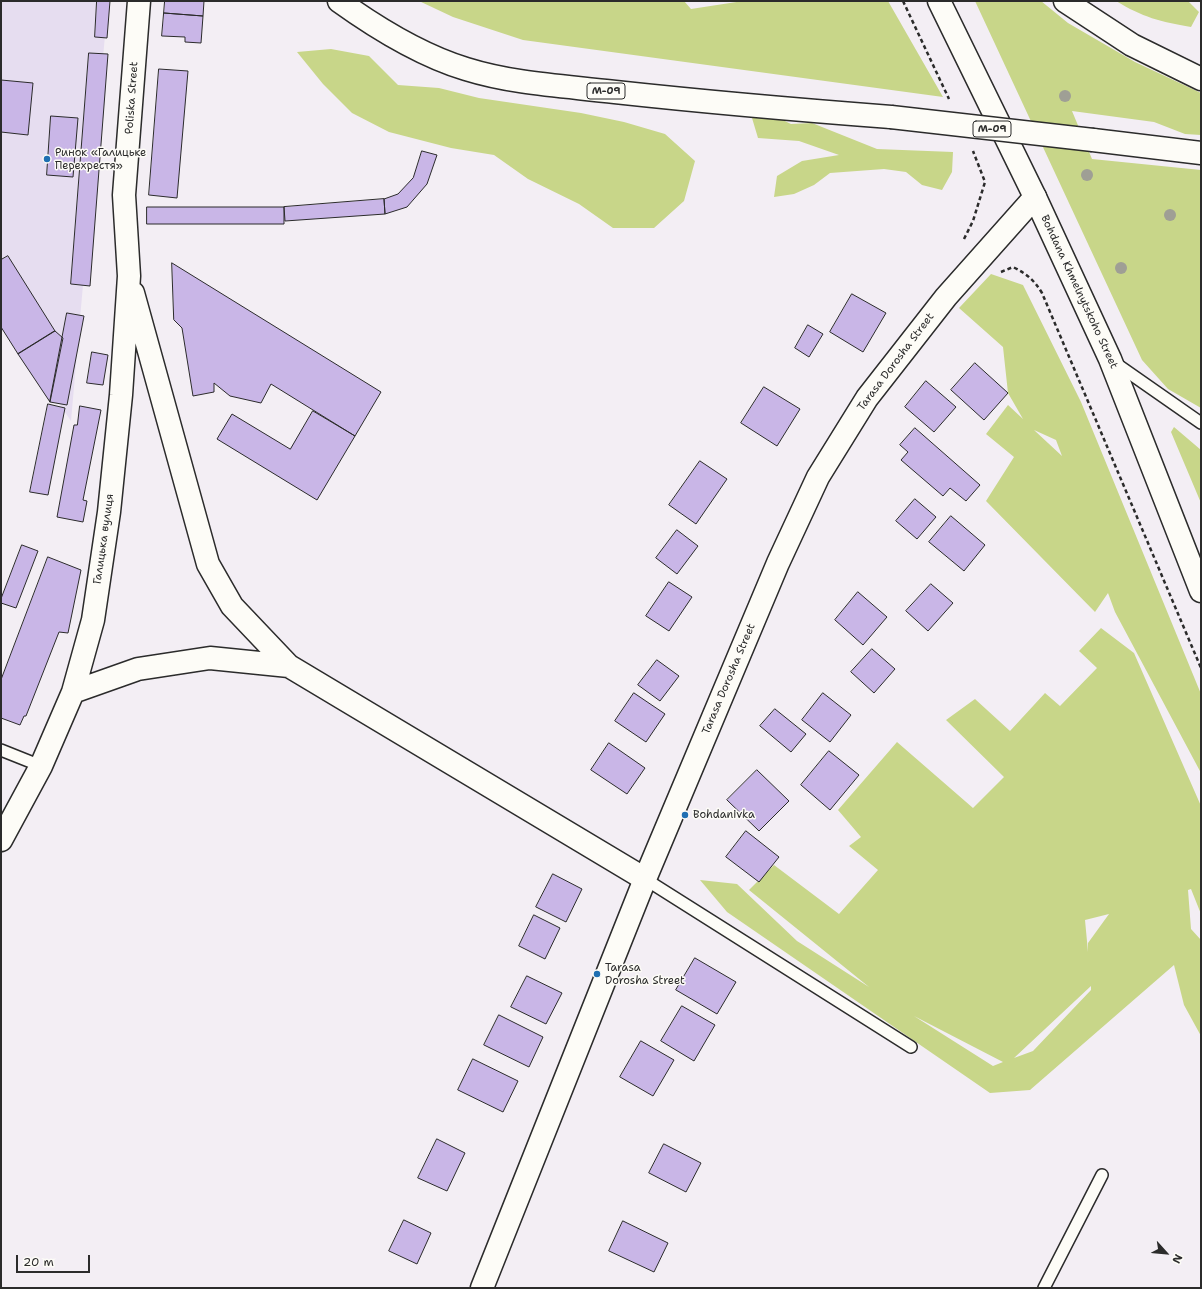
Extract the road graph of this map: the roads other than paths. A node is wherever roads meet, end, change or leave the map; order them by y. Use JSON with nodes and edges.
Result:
{"nodes":[{"id":1,"x":139,"y":1,"type":"edge"},
{"id":2,"x":339,"y":1,"type":"edge"},
{"id":3,"x":939,"y":1,"type":"edge"},
{"id":4,"x":1064,"y":1,"type":"edge"},
{"id":5,"x":1201,"y":79,"type":"edge"},
{"id":6,"x":1201,"y":153,"type":"edge"},
{"id":7,"x":1035,"y":197,"type":"junction"},
{"id":8,"x":125,"y":219,"type":"joint"},
{"id":9,"x":129,"y":276,"type":"junction"},
{"id":10,"x":1110,"y":359,"type":"junction"},
{"id":11,"x":1201,"y":424,"type":"edge"},
{"id":12,"x":1201,"y":591,"type":"edge"},
{"id":13,"x":289,"y":666,"type":"junction"},
{"id":14,"x":72,"y":692,"type":"junction"},
{"id":15,"x":1,"y":750,"type":"edge"},
{"id":16,"x":41,"y":766,"type":"junction"},
{"id":17,"x":1,"y":840,"type":"edge"},
{"id":18,"x":645,"y":879,"type":"junction"},
{"id":19,"x":911,"y":1047,"type":"dead end"},
{"id":20,"x":1102,"y":1175,"type":"dead end"},
{"id":21,"x":482,"y":1288,"type":"edge"},
{"id":22,"x":1044,"y":1288,"type":"edge"}],
"edges":[{"from":1,"to":8,"type":"main road","name":"Poliska Street"},
{"from":2,"to":6,"type":"main road","number":"М-09","bridge":true},
{"from":3,"to":7,"type":"main road","name":"Bohdana Khmelnytskoho Street"},
{"from":4,"to":5,"type":"main road"},
{"from":7,"to":10,"type":"main road","name":"Bohdana Khmelnytskoho Street"},
{"from":7,"to":18,"type":"main road","name":"Tarasa Dorosha Street"},
{"from":8,"to":9,"type":"main road","name":"Галицька вулиця"},
{"from":9,"to":13,"type":"main road"},
{"from":9,"to":14,"type":"main road","name":"Галицька вулиця"},
{"from":10,"to":11,"type":"lane"},
{"from":10,"to":12,"type":"main road","name":"Bohdana Khmelnytskoho Street"},
{"from":13,"to":14,"type":"main road"},
{"from":13,"to":18,"type":"main road"},
{"from":14,"to":16,"type":"main road","name":"Галицька вулиця"},
{"from":15,"to":16,"type":"lane"},
{"from":16,"to":17,"type":"main road","name":"Галицька вулиця"},
{"from":18,"to":19,"type":"lane"},
{"from":18,"to":21,"type":"main road","name":"Tarasa Dorosha Street"},
{"from":20,"to":22,"type":"lane"}]}
